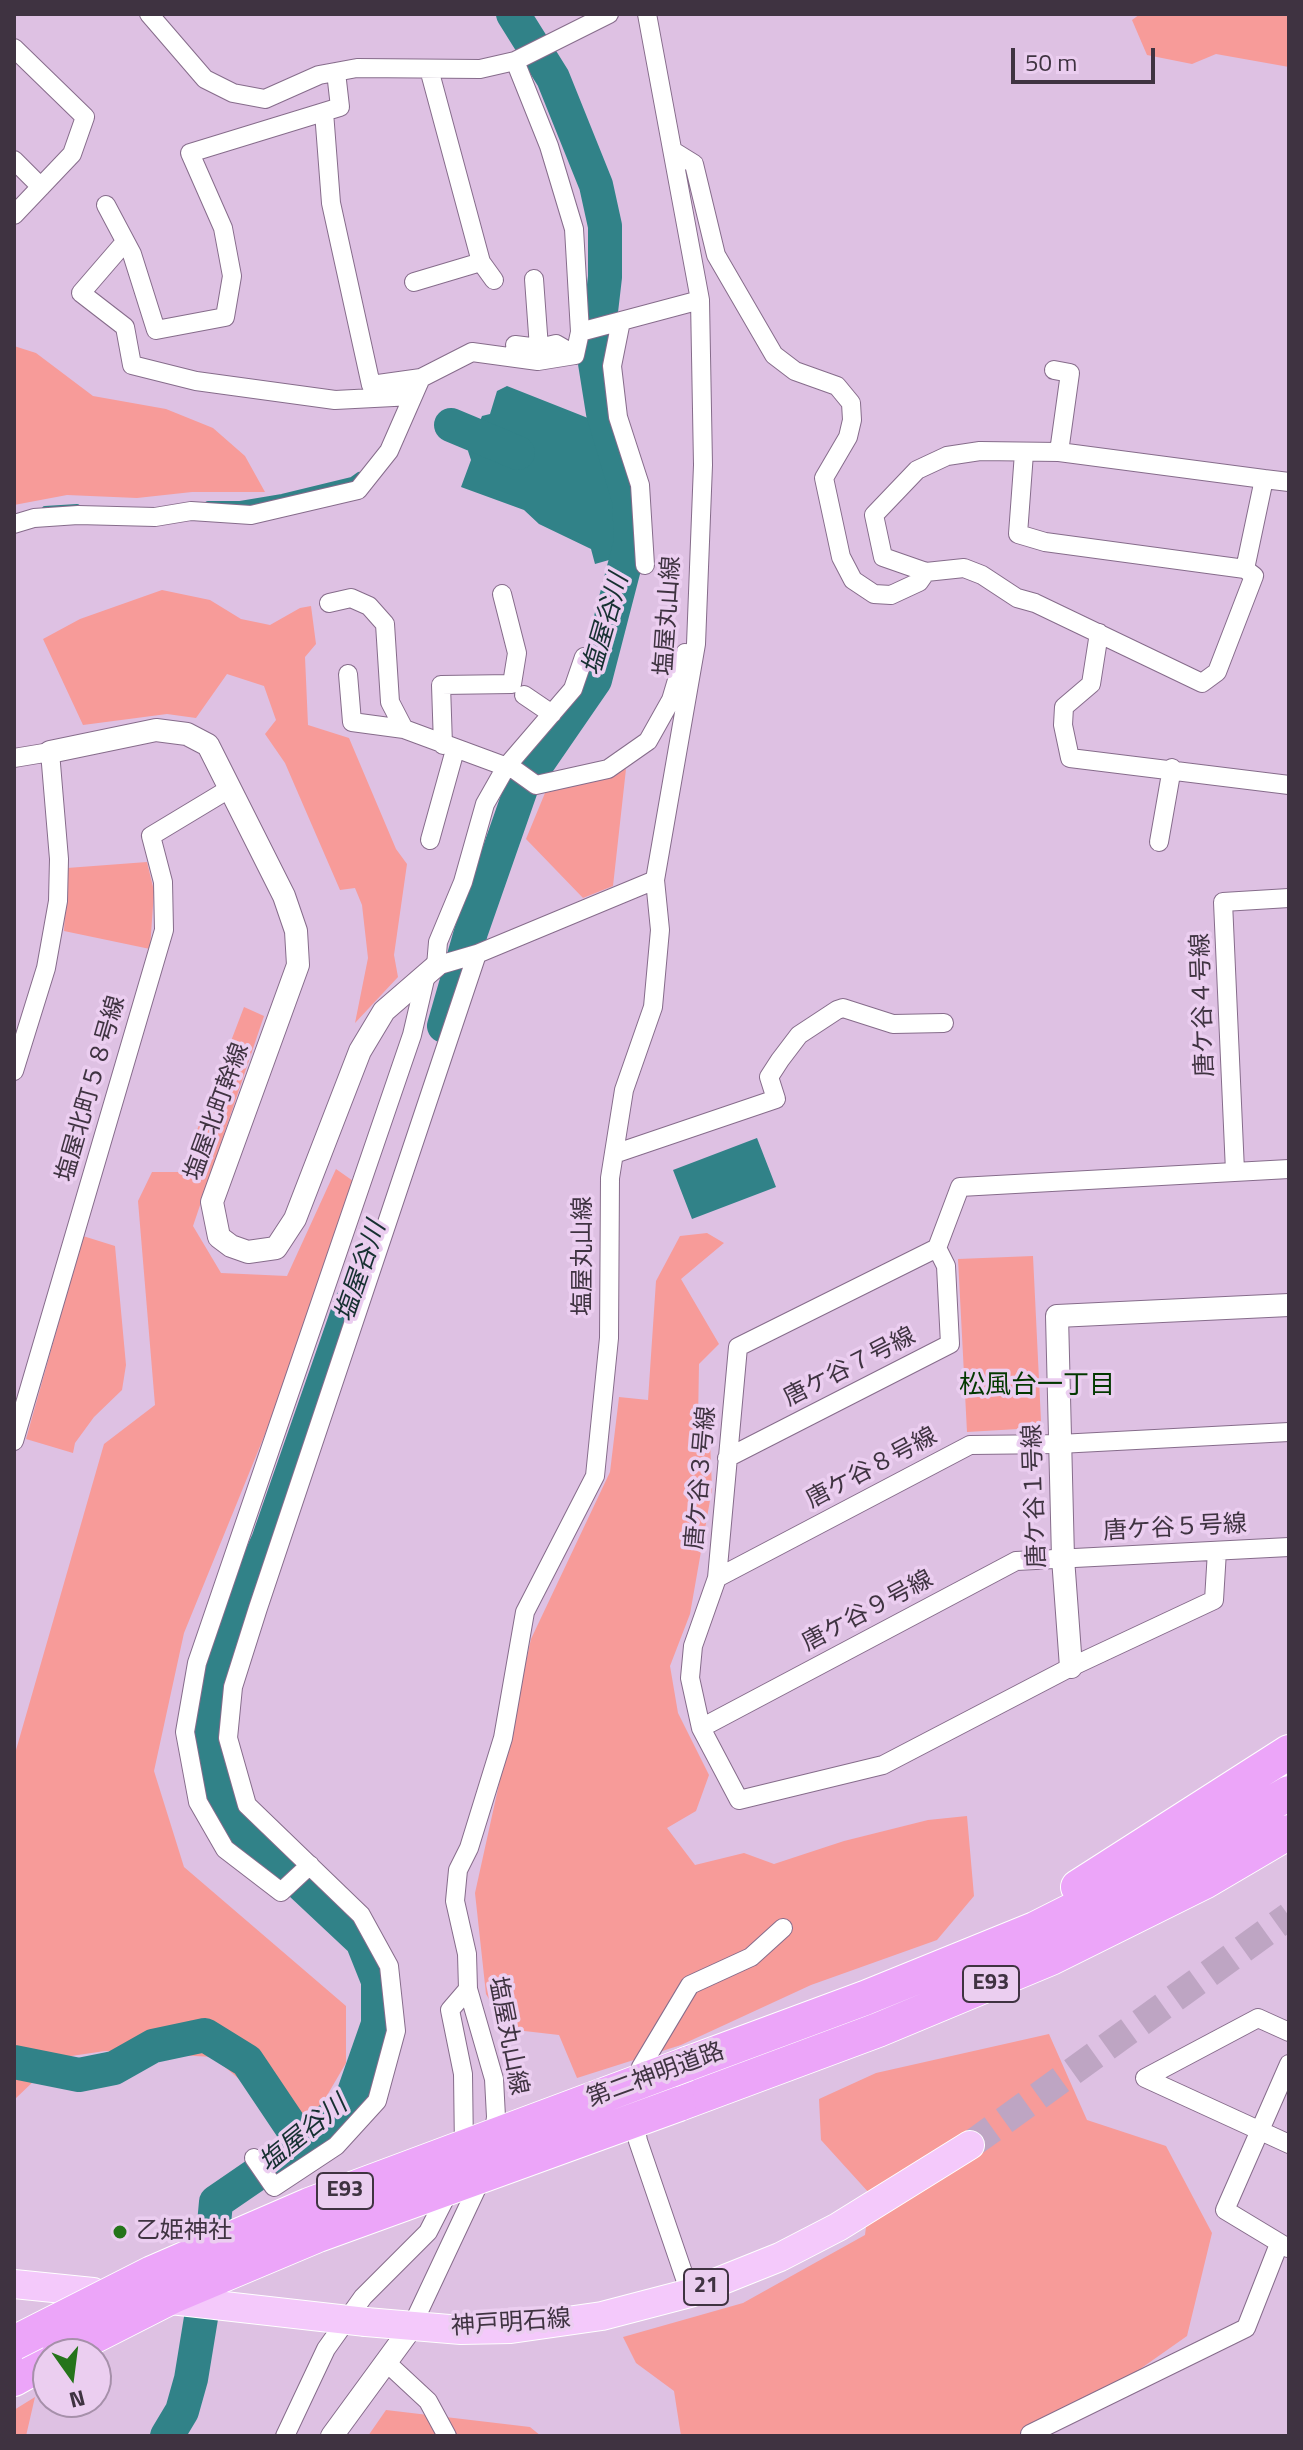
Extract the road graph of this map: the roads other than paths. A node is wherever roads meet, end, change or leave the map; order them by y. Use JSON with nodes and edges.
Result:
{"nodes":[{"id":1,"x":149,"y":14,"type":"edge"},
{"id":2,"x":609,"y":14,"type":"edge"},
{"id":3,"x":647,"y":14,"type":"edge"},
{"id":4,"x":14,"y":48,"type":"edge"},
{"id":5,"x":515,"y":61,"type":"junction"},
{"id":6,"x":429,"y":69,"type":"junction"},
{"id":7,"x":336,"y":72,"type":"junction"},
{"id":8,"x":324,"y":112,"type":"junction"},
{"id":9,"x":673,"y":151,"type":"junction"},
{"id":10,"x":14,"y":160,"type":"edge"},
{"id":11,"x":41,"y":187,"type":"junction"},
{"id":12,"x":106,"y":205,"type":"dead end"},
{"id":13,"x":14,"y":215,"type":"edge"},
{"id":14,"x":125,"y":242,"type":"junction"},
{"id":15,"x":481,"y":262,"type":"junction"},
{"id":16,"x":534,"y":279,"type":"dead end"},
{"id":17,"x":494,"y":280,"type":"dead end"},
{"id":18,"x":414,"y":282,"type":"dead end"},
{"id":19,"x":700,"y":300,"type":"junction"},
{"id":20,"x":621,"y":321,"type":"junction"},
{"id":21,"x":587,"y":330,"type":"junction"},
{"id":22,"x":515,"y":345,"type":"dead end"},
{"id":23,"x":539,"y":348,"type":"junction"},
{"id":24,"x":575,"y":355,"type":"junction"},
{"id":25,"x":1054,"y":370,"type":"dead end"},
{"id":26,"x":421,"y":378,"type":"junction"},
{"id":27,"x":413,"y":396,"type":"junction"},
{"id":28,"x":1059,"y":452,"type":"junction"},
{"id":29,"x":1024,"y":453,"type":"junction"},
{"id":30,"x":1264,"y":479,"type":"junction"},
{"id":31,"x":1289,"y":482,"type":"edge"},
{"id":32,"x":14,"y":524,"type":"edge"},
{"id":33,"x":645,"y":565,"type":"dead end"},
{"id":34,"x":1245,"y":569,"type":"junction"},
{"id":35,"x":926,"y":572,"type":"junction"},
{"id":36,"x":502,"y":594,"type":"dead end"},
{"id":37,"x":329,"y":603,"type":"dead end"},
{"id":38,"x":1099,"y":633,"type":"junction"},
{"id":39,"x":696,"y":644,"type":"junction"},
{"id":40,"x":584,"y":657,"type":"dead end"},
{"id":41,"x":348,"y":674,"type":"dead end"},
{"id":42,"x":524,"y":695,"type":"dead end"},
{"id":43,"x":552,"y":714,"type":"junction"},
{"id":44,"x":404,"y":729,"type":"junction"},
{"id":45,"x":449,"y":748,"type":"junction"},
{"id":46,"x":50,"y":752,"type":"junction"},
{"id":47,"x":14,"y":758,"type":"edge"},
{"id":48,"x":1172,"y":768,"type":"junction"},
{"id":49,"x":510,"y":769,"type":"junction"},
{"id":50,"x":1289,"y":785,"type":"edge"},
{"id":51,"x":229,"y":789,"type":"junction"},
{"id":52,"x":430,"y":840,"type":"dead end"},
{"id":53,"x":1159,"y":842,"type":"dead end"},
{"id":54,"x":655,"y":880,"type":"junction"},
{"id":55,"x":1289,"y":898,"type":"edge"},
{"id":56,"x":477,"y":954,"type":"junction"},
{"id":57,"x":431,"y":971,"type":"junction"},
{"id":58,"x":22,"y":1019,"type":"edge"},
{"id":59,"x":944,"y":1023,"type":"dead end"},
{"id":60,"x":14,"y":1071,"type":"edge"},
{"id":61,"x":614,"y":1154,"type":"junction"},
{"id":62,"x":1289,"y":1169,"type":"edge"},
{"id":63,"x":1235,"y":1171,"type":"junction"},
{"id":64,"x":937,"y":1248,"type":"junction"},
{"id":65,"x":1289,"y":1305,"type":"edge"},
{"id":66,"x":1289,"y":1432,"type":"edge"},
{"id":67,"x":14,"y":1441,"type":"edge"},
{"id":68,"x":1059,"y":1444,"type":"junction"},
{"id":69,"x":727,"y":1458,"type":"junction"},
{"id":70,"x":1289,"y":1547,"type":"edge"},
{"id":71,"x":1217,"y":1551,"type":"junction"},
{"id":72,"x":1063,"y":1558,"type":"junction"},
{"id":73,"x":717,"y":1578,"type":"junction"},
{"id":74,"x":1071,"y":1667,"type":"junction"},
{"id":75,"x":701,"y":1728,"type":"junction"},
{"id":76,"x":1289,"y":1752,"type":"edge"},
{"id":77,"x":1289,"y":1793,"type":"edge"},
{"id":78,"x":1289,"y":1832,"type":"edge"},
{"id":79,"x":1289,"y":1850,"type":"edge"},
{"id":80,"x":310,"y":1865,"type":"junction"},
{"id":81,"x":783,"y":1928,"type":"dead end"},
{"id":82,"x":468,"y":1989,"type":"junction"},
{"id":83,"x":970,"y":1993,"type":"junction"},
{"id":84,"x":865,"y":1998,"type":"junction"},
{"id":85,"x":1289,"y":2032,"type":"edge"},
{"id":86,"x":1289,"y":2064,"type":"edge"},
{"id":87,"x":1259,"y":2131,"type":"junction"},
{"id":88,"x":1289,"y":2144,"type":"edge"},
{"id":89,"x":970,"y":2145,"type":"tunnel mouth"},
{"id":90,"x":254,"y":2158,"type":"dead end"},
{"id":91,"x":1284,"y":2246,"type":"edge"},
{"id":92,"x":14,"y":2284,"type":"edge"},
{"id":93,"x":690,"y":2293,"type":"junction"},
{"id":94,"x":411,"y":2328,"type":"junction"},
{"id":95,"x":90,"y":2338,"type":"edge"},
{"id":96,"x":14,"y":2343,"type":"edge"},
{"id":97,"x":386,"y":2362,"type":"junction"},
{"id":98,"x":32,"y":2369,"type":"edge"},
{"id":99,"x":14,"y":2379,"type":"edge"},
{"id":100,"x":1030,"y":2434,"type":"edge"},
{"id":101,"x":285,"y":2436,"type":"edge"},
{"id":102,"x":332,"y":2436,"type":"edge"},
{"id":103,"x":447,"y":2436,"type":"edge"}],
"edges":[{"from":1,"to":7,"type":"street"},
{"from":2,"to":5,"type":"street"},
{"from":3,"to":9,"type":"street","name":"塩屋丸山線"},
{"from":4,"to":11,"type":"street"},
{"from":5,"to":6,"type":"street"},
{"from":5,"to":21,"type":"street"},
{"from":6,"to":7,"type":"street"},
{"from":6,"to":15,"type":"street"},
{"from":7,"to":8,"type":"street"},
{"from":8,"to":14,"type":"street"},
{"from":8,"to":26,"type":"street"},
{"from":9,"to":19,"type":"street","name":"塩屋丸山線"},
{"from":9,"to":35,"type":"street"},
{"from":10,"to":11,"type":"street"},
{"from":11,"to":13,"type":"street"},
{"from":12,"to":14,"type":"street"},
{"from":14,"to":27,"type":"street"},
{"from":15,"to":17,"type":"street"},
{"from":15,"to":18,"type":"street"},
{"from":16,"to":23,"type":"street"},
{"from":19,"to":20,"type":"street"},
{"from":19,"to":39,"type":"street","name":"塩屋丸山線"},
{"from":20,"to":21,"type":"street"},
{"from":20,"to":33,"type":"street"},
{"from":21,"to":24,"type":"street"},
{"from":22,"to":23,"type":"street"},
{"from":23,"to":24,"type":"street"},
{"from":24,"to":26,"type":"street"},
{"from":25,"to":28,"type":"street"},
{"from":26,"to":27,"type":"street"},
{"from":27,"to":32,"type":"street"},
{"from":28,"to":29,"type":"street"},
{"from":28,"to":30,"type":"street"},
{"from":29,"to":34,"type":"street"},
{"from":29,"to":35,"type":"street"},
{"from":30,"to":31,"type":"street"},
{"from":30,"to":34,"type":"street"},
{"from":34,"to":38,"type":"street"},
{"from":35,"to":38,"type":"street"},
{"from":36,"to":45,"type":"street"},
{"from":37,"to":44,"type":"street"},
{"from":38,"to":48,"type":"street"},
{"from":39,"to":49,"type":"street"},
{"from":39,"to":54,"type":"street","name":"塩屋丸山線"},
{"from":40,"to":43,"type":"street"},
{"from":41,"to":44,"type":"street"},
{"from":42,"to":43,"type":"street"},
{"from":43,"to":49,"type":"street"},
{"from":44,"to":45,"type":"street"},
{"from":45,"to":49,"type":"street"},
{"from":45,"to":52,"type":"street"},
{"from":46,"to":47,"type":"street","name":"塩屋北町幹線"},
{"from":46,"to":51,"type":"street","name":"塩屋北町幹線"},
{"from":46,"to":58,"type":"street"},
{"from":48,"to":50,"type":"street"},
{"from":48,"to":53,"type":"street"},
{"from":49,"to":57,"type":"street"},
{"from":51,"to":57,"type":"street","name":"塩屋北町幹線"},
{"from":51,"to":67,"type":"street","name":"塩屋北町５８号線"},
{"from":54,"to":56,"type":"street","name":"塩屋北町幹線"},
{"from":54,"to":61,"type":"street","name":"塩屋丸山線"},
{"from":55,"to":63,"type":"street","name":"唐ケ谷４号線"},
{"from":56,"to":57,"type":"street","name":"塩屋北町幹線"},
{"from":56,"to":80,"type":"street"},
{"from":57,"to":80,"type":"street"},
{"from":58,"to":60,"type":"street"},
{"from":59,"to":61,"type":"street"},
{"from":61,"to":82,"type":"street","name":"塩屋丸山線"},
{"from":62,"to":63,"type":"street"},
{"from":63,"to":64,"type":"street"},
{"from":64,"to":69,"type":"street","name":"唐ケ谷３号線"},
{"from":64,"to":69,"type":"street","name":"唐ケ谷７号線"},
{"from":65,"to":68,"type":"street","name":"唐ケ谷１号線"},
{"from":66,"to":68,"type":"street","name":"唐ケ谷８号線"},
{"from":68,"to":72,"type":"street","name":"唐ケ谷１号線"},
{"from":68,"to":73,"type":"street","name":"唐ケ谷８号線"},
{"from":69,"to":73,"type":"street","name":"唐ケ谷３号線"},
{"from":70,"to":71,"type":"street","name":"唐ケ谷５号線"},
{"from":71,"to":72,"type":"street","name":"唐ケ谷５号線"},
{"from":71,"to":74,"type":"street"},
{"from":72,"to":74,"type":"street","name":"唐ケ谷１号線"},
{"from":72,"to":75,"type":"street","name":"唐ケ谷９号線"},
{"from":73,"to":75,"type":"street","name":"唐ケ谷３号線"},
{"from":74,"to":75,"type":"street","name":"唐ケ谷３号線"},
{"from":76,"to":84,"type":"highway"},
{"from":77,"to":84,"type":"highway","name":"第二神明道路","number":"E93"},
{"from":78,"to":83,"type":"highway","name":"第二神明道路","number":"E93"},
{"from":79,"to":83,"type":"highway"},
{"from":80,"to":90,"type":"street"},
{"from":81,"to":93,"type":"street"},
{"from":82,"to":94,"type":"street","name":"塩屋丸山線"},
{"from":82,"to":101,"type":"street"},
{"from":83,"to":95,"type":"highway","name":"第二神明道路","number":"E93","bridge":true},
{"from":84,"to":96,"type":"highway","name":"第二神明道路","number":"E93","bridge":true},
{"from":85,"to":87,"type":"street"},
{"from":86,"to":87,"type":"street"},
{"from":87,"to":88,"type":"street"},
{"from":87,"to":91,"type":"street"},
{"from":89,"to":93,"type":"main road","name":"神戸明石線","number":"21"},
{"from":91,"to":100,"type":"street"},
{"from":92,"to":94,"type":"main road","name":"神戸明石線","number":"21","bridge":true},
{"from":93,"to":94,"type":"main road","name":"神戸明石線","number":"21"},
{"from":94,"to":97,"type":"street","name":"塩屋丸山線"},
{"from":97,"to":102,"type":"street","name":"塩屋丸山線"},
{"from":97,"to":103,"type":"street"},
{"from":98,"to":99,"type":"highway"}]}
